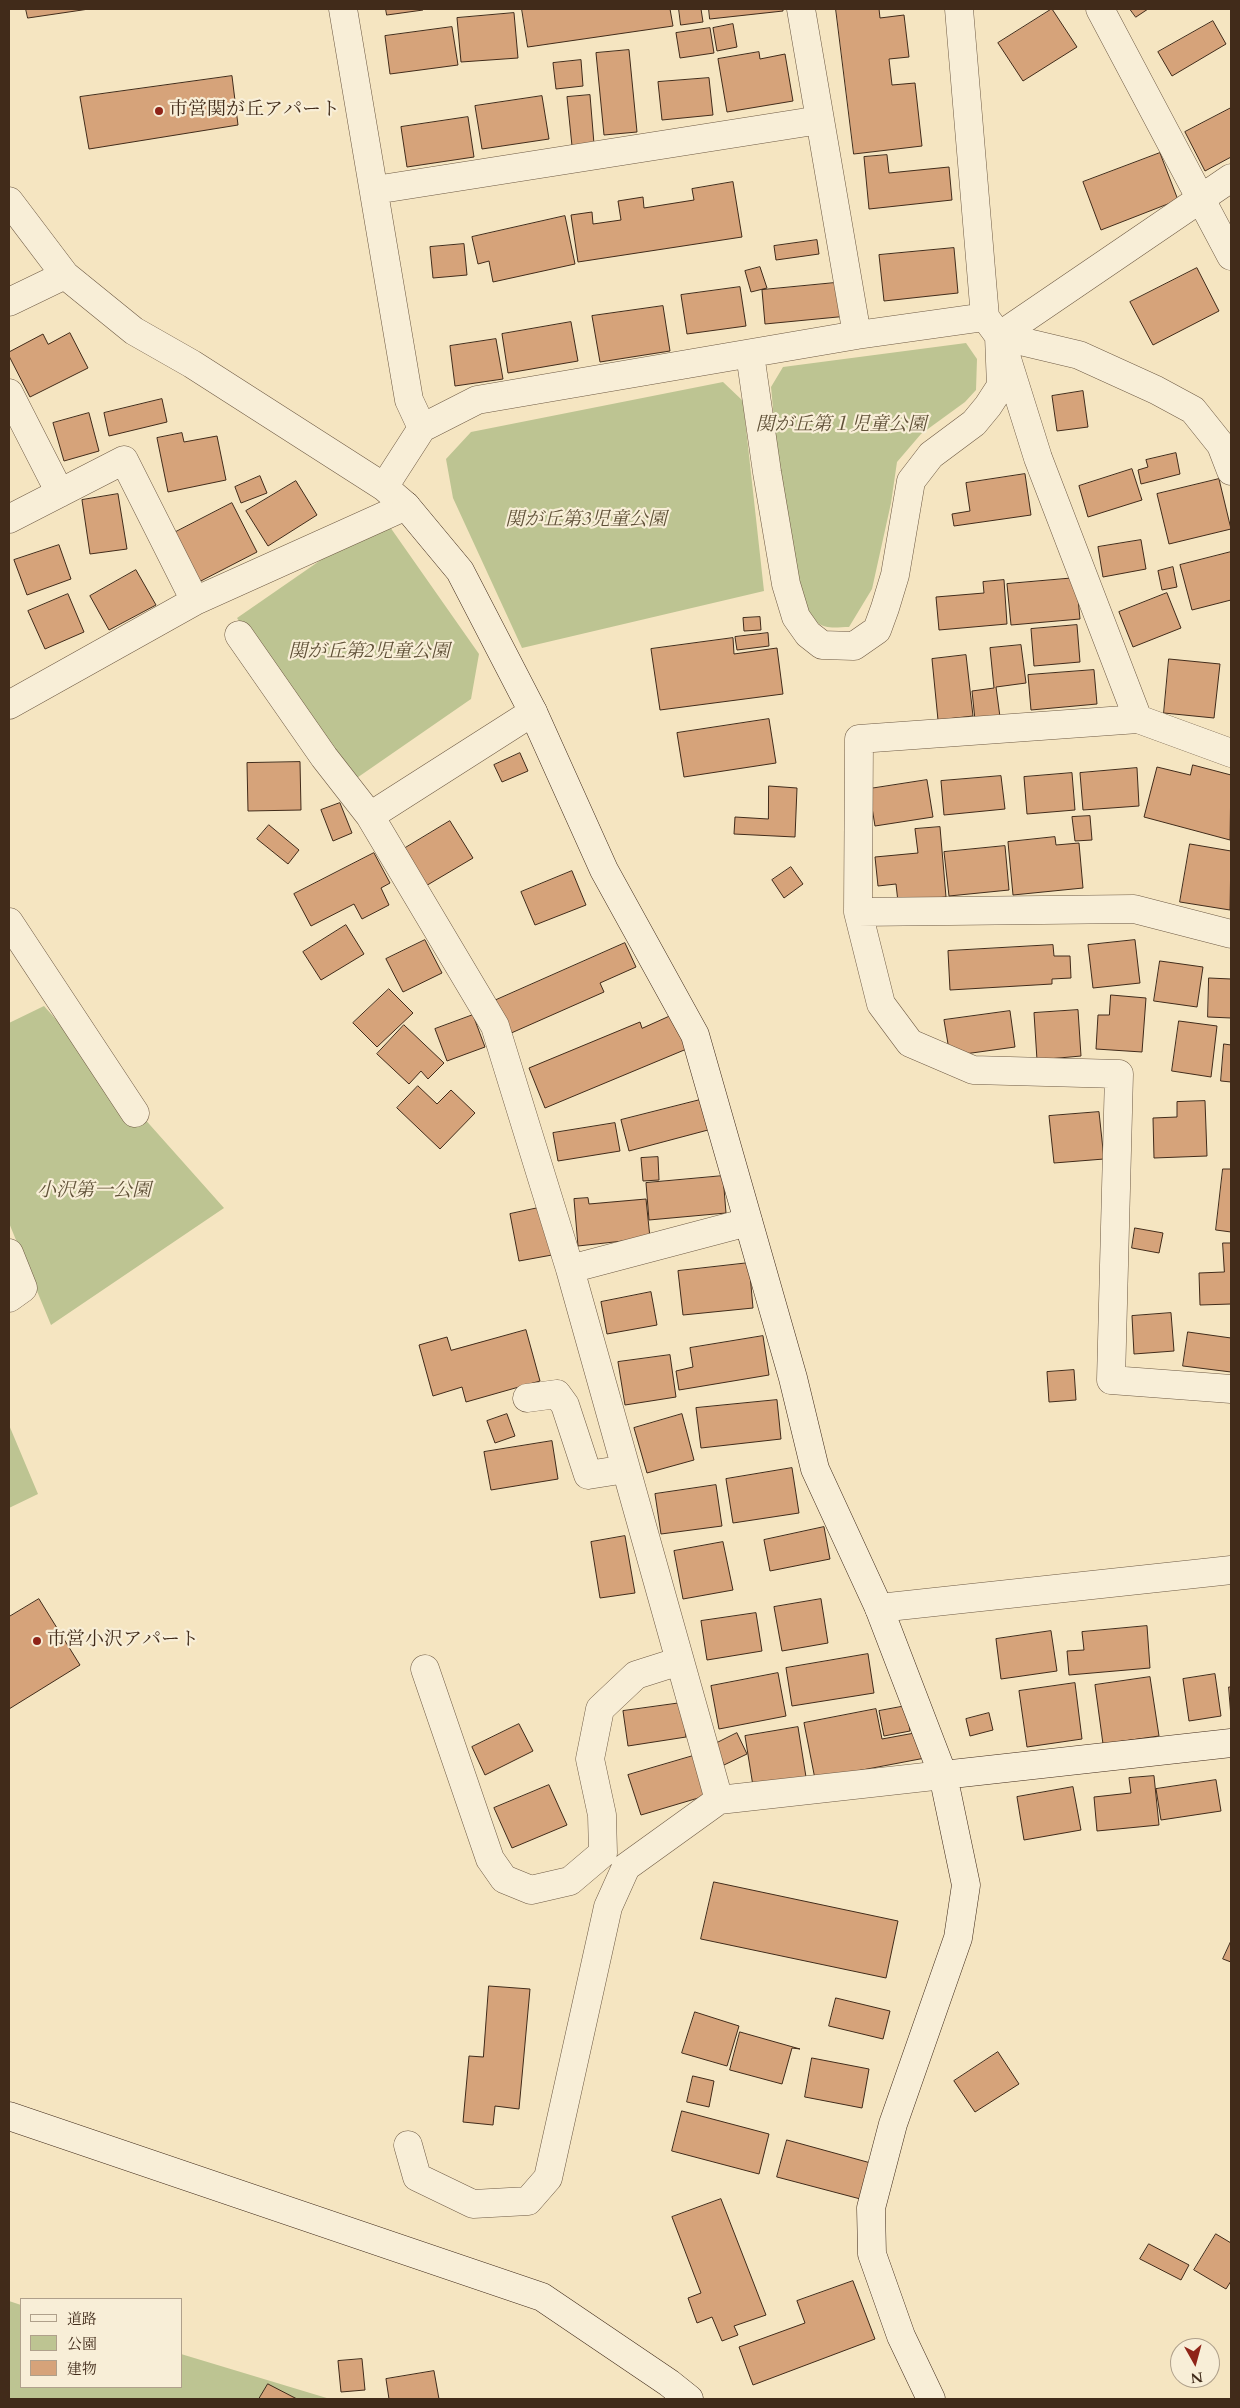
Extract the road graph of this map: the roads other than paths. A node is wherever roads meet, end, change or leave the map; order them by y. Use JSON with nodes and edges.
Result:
{"nodes":[{"id":1,"x":342,"y":9,"type":"edge"},
{"id":2,"x":801,"y":9,"type":"edge"},
{"id":3,"x":959,"y":9,"type":"edge"},
{"id":4,"x":1100,"y":9,"type":"edge"},
{"id":5,"x":820,"y":120,"type":"junction"},
{"id":6,"x":1231,"y":178,"type":"edge"},
{"id":7,"x":374,"y":190,"type":"junction"},
{"id":8,"x":1200,"y":198,"type":"junction"},
{"id":9,"x":9,"y":201,"type":"edge"},
{"id":10,"x":1231,"y":256,"type":"edge"},
{"id":11,"x":65,"y":275,"type":"junction"},
{"id":12,"x":9,"y":302,"type":"edge"},
{"id":13,"x":992,"y":327,"type":"junction"},
{"id":14,"x":857,"y":335,"type":"junction"},
{"id":15,"x":750,"y":354,"type":"junction"},
{"id":16,"x":9,"y":392,"type":"edge"},
{"id":17,"x":422,"y":428,"type":"junction"},
{"id":18,"x":1231,"y":471,"type":"edge"},
{"id":19,"x":384,"y":487,"type":"junction"},
{"id":20,"x":60,"y":493,"type":"junction"},
{"id":21,"x":406,"y":506,"type":"junction"},
{"id":22,"x":9,"y":519,"type":"edge"},
{"id":23,"x":195,"y":601,"type":"junction"},
{"id":24,"x":239,"y":634,"type":"dead end"},
{"id":25,"x":9,"y":705,"type":"edge"},
{"id":26,"x":533,"y":712,"type":"junction"},
{"id":27,"x":1138,"y":719,"type":"junction"},
{"id":28,"x":1231,"y":753,"type":"edge"},
{"id":29,"x":370,"y":816,"type":"junction"},
{"id":30,"x":858,"y":912,"type":"junction"},
{"id":31,"x":9,"y":922,"type":"edge"},
{"id":32,"x":1231,"y":934,"type":"edge"},
{"id":33,"x":135,"y":1113,"type":"dead end"},
{"id":34,"x":748,"y":1222,"type":"junction"},
{"id":35,"x":9,"y":1253,"type":"edge"},
{"id":36,"x":570,"y":1270,"type":"junction"},
{"id":37,"x":9,"y":1298,"type":"edge"},
{"id":38,"x":1231,"y":1389,"type":"edge"},
{"id":39,"x":526,"y":1398,"type":"dead end"},
{"id":40,"x":626,"y":1470,"type":"junction"},
{"id":41,"x":1231,"y":1570,"type":"edge"},
{"id":42,"x":879,"y":1608,"type":"junction"},
{"id":43,"x":680,"y":1661,"type":"junction"},
{"id":44,"x":425,"y":1669,"type":"dead end"},
{"id":45,"x":1231,"y":1743,"type":"edge"},
{"id":46,"x":944,"y":1775,"type":"junction"},
{"id":47,"x":719,"y":1800,"type":"junction"},
{"id":48,"x":9,"y":2116,"type":"edge"},
{"id":49,"x":408,"y":2145,"type":"dead end"},
{"id":50,"x":689,"y":2399,"type":"edge"},
{"id":51,"x":931,"y":2399,"type":"edge"}],
"edges":[{"from":1,"to":7,"type":"street"},
{"from":2,"to":5,"type":"street"},
{"from":3,"to":13,"type":"street"},
{"from":4,"to":8,"type":"street"},
{"from":5,"to":7,"type":"street"},
{"from":5,"to":14,"type":"street"},
{"from":6,"to":8,"type":"street"},
{"from":7,"to":17,"type":"street"},
{"from":8,"to":10,"type":"street"},
{"from":8,"to":13,"type":"street"},
{"from":9,"to":11,"type":"street"},
{"from":11,"to":12,"type":"street"},
{"from":11,"to":19,"type":"street"},
{"from":13,"to":14,"type":"street"},
{"from":13,"to":15,"type":"street"},
{"from":13,"to":18,"type":"street"},
{"from":13,"to":27,"type":"street"},
{"from":14,"to":15,"type":"street"},
{"from":15,"to":17,"type":"street"},
{"from":16,"to":20,"type":"street"},
{"from":17,"to":19,"type":"street"},
{"from":19,"to":21,"type":"street"},
{"from":20,"to":22,"type":"street"},
{"from":20,"to":23,"type":"street"},
{"from":21,"to":23,"type":"street"},
{"from":21,"to":26,"type":"street"},
{"from":23,"to":25,"type":"street"},
{"from":24,"to":29,"type":"street"},
{"from":26,"to":29,"type":"street"},
{"from":26,"to":34,"type":"street"},
{"from":27,"to":28,"type":"street"},
{"from":27,"to":30,"type":"street"},
{"from":29,"to":36,"type":"street"},
{"from":30,"to":32,"type":"street"},
{"from":30,"to":38,"type":"street"},
{"from":31,"to":33,"type":"street"},
{"from":34,"to":36,"type":"street"},
{"from":34,"to":42,"type":"street"},
{"from":35,"to":37,"type":"street"},
{"from":36,"to":40,"type":"street"},
{"from":39,"to":40,"type":"street"},
{"from":40,"to":43,"type":"street"},
{"from":41,"to":42,"type":"street"},
{"from":42,"to":46,"type":"street"},
{"from":43,"to":44,"type":"street"},
{"from":43,"to":47,"type":"street"},
{"from":45,"to":46,"type":"street"},
{"from":46,"to":47,"type":"street"},
{"from":46,"to":51,"type":"street"},
{"from":47,"to":49,"type":"street"},
{"from":48,"to":50,"type":"street"}]}
